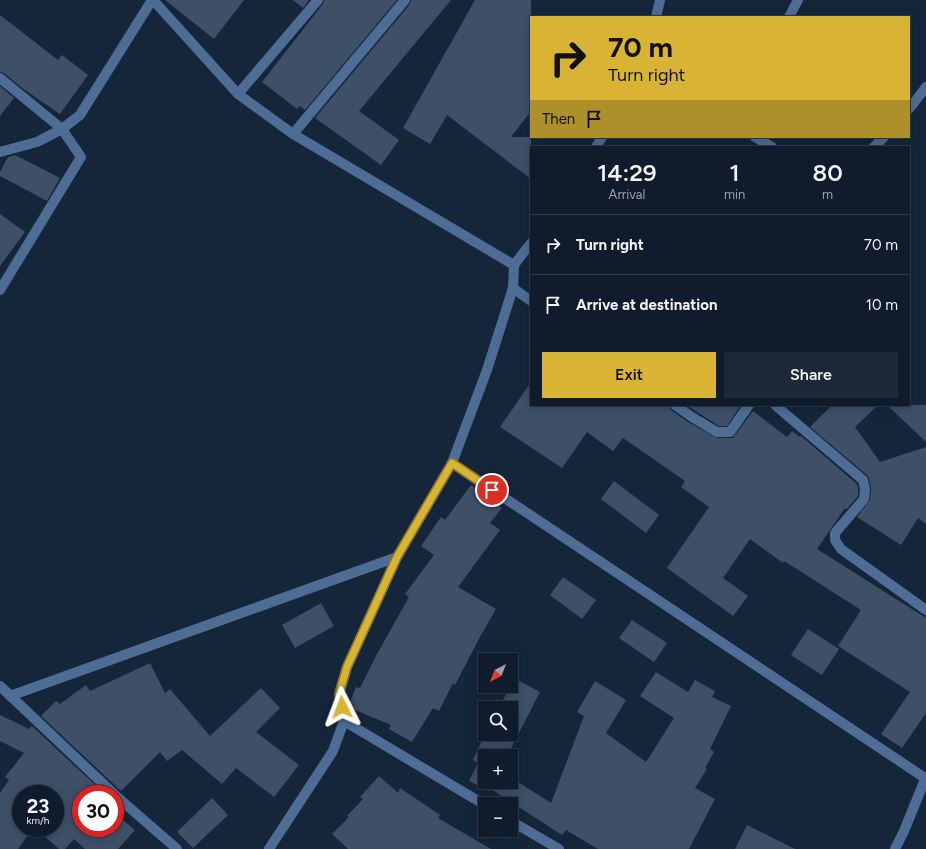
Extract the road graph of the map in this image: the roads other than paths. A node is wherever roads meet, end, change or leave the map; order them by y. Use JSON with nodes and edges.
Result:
{"nodes":[{"id":1,"x":153,"y":0,"type":"edge"},
{"id":2,"x":318,"y":0,"type":"edge"},
{"id":3,"x":405,"y":0,"type":"edge"},
{"id":4,"x":660,"y":0,"type":"edge"},
{"id":5,"x":798,"y":0,"type":"edge"},
{"id":6,"x":656,"y":16,"type":"edge"},
{"id":7,"x":790,"y":16,"type":"edge"},
{"id":8,"x":0,"y":78,"type":"edge"},
{"id":9,"x":926,"y":87,"type":"edge"},
{"id":10,"x":238,"y":94,"type":"junction"},
{"id":11,"x":910,"y":108,"type":"edge"},
{"id":12,"x":62,"y":129,"type":"junction"},
{"id":13,"x":293,"y":134,"type":"junction"},
{"id":14,"x":757,"y":138,"type":"edge"},
{"id":15,"x":883,"y":138,"type":"edge"},
{"id":16,"x":770,"y":146,"type":"edge"},
{"id":17,"x":875,"y":146,"type":"edge"},
{"id":18,"x":0,"y":152,"type":"edge"},
{"id":19,"x":530,"y":244,"type":"edge"},
{"id":20,"x":514,"y":265,"type":"junction"},
{"id":21,"x":513,"y":288,"type":"junction"},
{"id":22,"x":0,"y":290,"type":"edge"},
{"id":23,"x":530,"y":300,"type":"edge"},
{"id":24,"x":676,"y":406,"type":"edge"},
{"id":25,"x":748,"y":406,"type":"edge"},
{"id":26,"x":776,"y":406,"type":"edge"},
{"id":27,"x":452,"y":463,"type":"junction"},
{"id":28,"x":397,"y":557,"type":"junction"},
{"id":29,"x":926,"y":610,"type":"edge"},
{"id":30,"x":3,"y":690,"type":"edge"},
{"id":31,"x":344,"y":721,"type":"junction"},
{"id":32,"x":926,"y":777,"type":"edge"},
{"id":33,"x":105,"y":785,"type":"edge"},
{"id":34,"x":478,"y":801,"type":"edge"},
{"id":35,"x":124,"y":802,"type":"edge"},
{"id":36,"x":518,"y":825,"type":"edge"},
{"id":37,"x":177,"y":849,"type":"edge"},
{"id":38,"x":269,"y":849,"type":"edge"},
{"id":39,"x":559,"y":849,"type":"edge"},
{"id":40,"x":895,"y":849,"type":"edge"}],
"edges":[{"from":1,"to":10,"type":"street"},
{"from":1,"to":12,"type":"street"},
{"from":2,"to":10,"type":"street"},
{"from":3,"to":13,"type":"street"},
{"from":4,"to":6,"type":"street"},
{"from":5,"to":7,"type":"street"},
{"from":8,"to":12,"type":"street"},
{"from":9,"to":11,"type":"street"},
{"from":10,"to":13,"type":"street"},
{"from":12,"to":18,"type":"street"},
{"from":12,"to":22,"type":"street"},
{"from":13,"to":20,"type":"street"},
{"from":14,"to":16,"type":"street"},
{"from":15,"to":17,"type":"street"},
{"from":19,"to":20,"type":"street"},
{"from":20,"to":21,"type":"street"},
{"from":21,"to":23,"type":"street"},
{"from":21,"to":27,"type":"street"},
{"from":24,"to":25,"type":"street"},
{"from":26,"to":29,"type":"street"},
{"from":27,"to":28,"type":"street"},
{"from":27,"to":32,"type":"street"},
{"from":28,"to":30,"type":"street"},
{"from":28,"to":31,"type":"street"},
{"from":30,"to":33,"type":"street"},
{"from":31,"to":34,"type":"street"},
{"from":31,"to":38,"type":"street"},
{"from":32,"to":40,"type":"street"},
{"from":35,"to":37,"type":"street"},
{"from":36,"to":39,"type":"street"}]}
